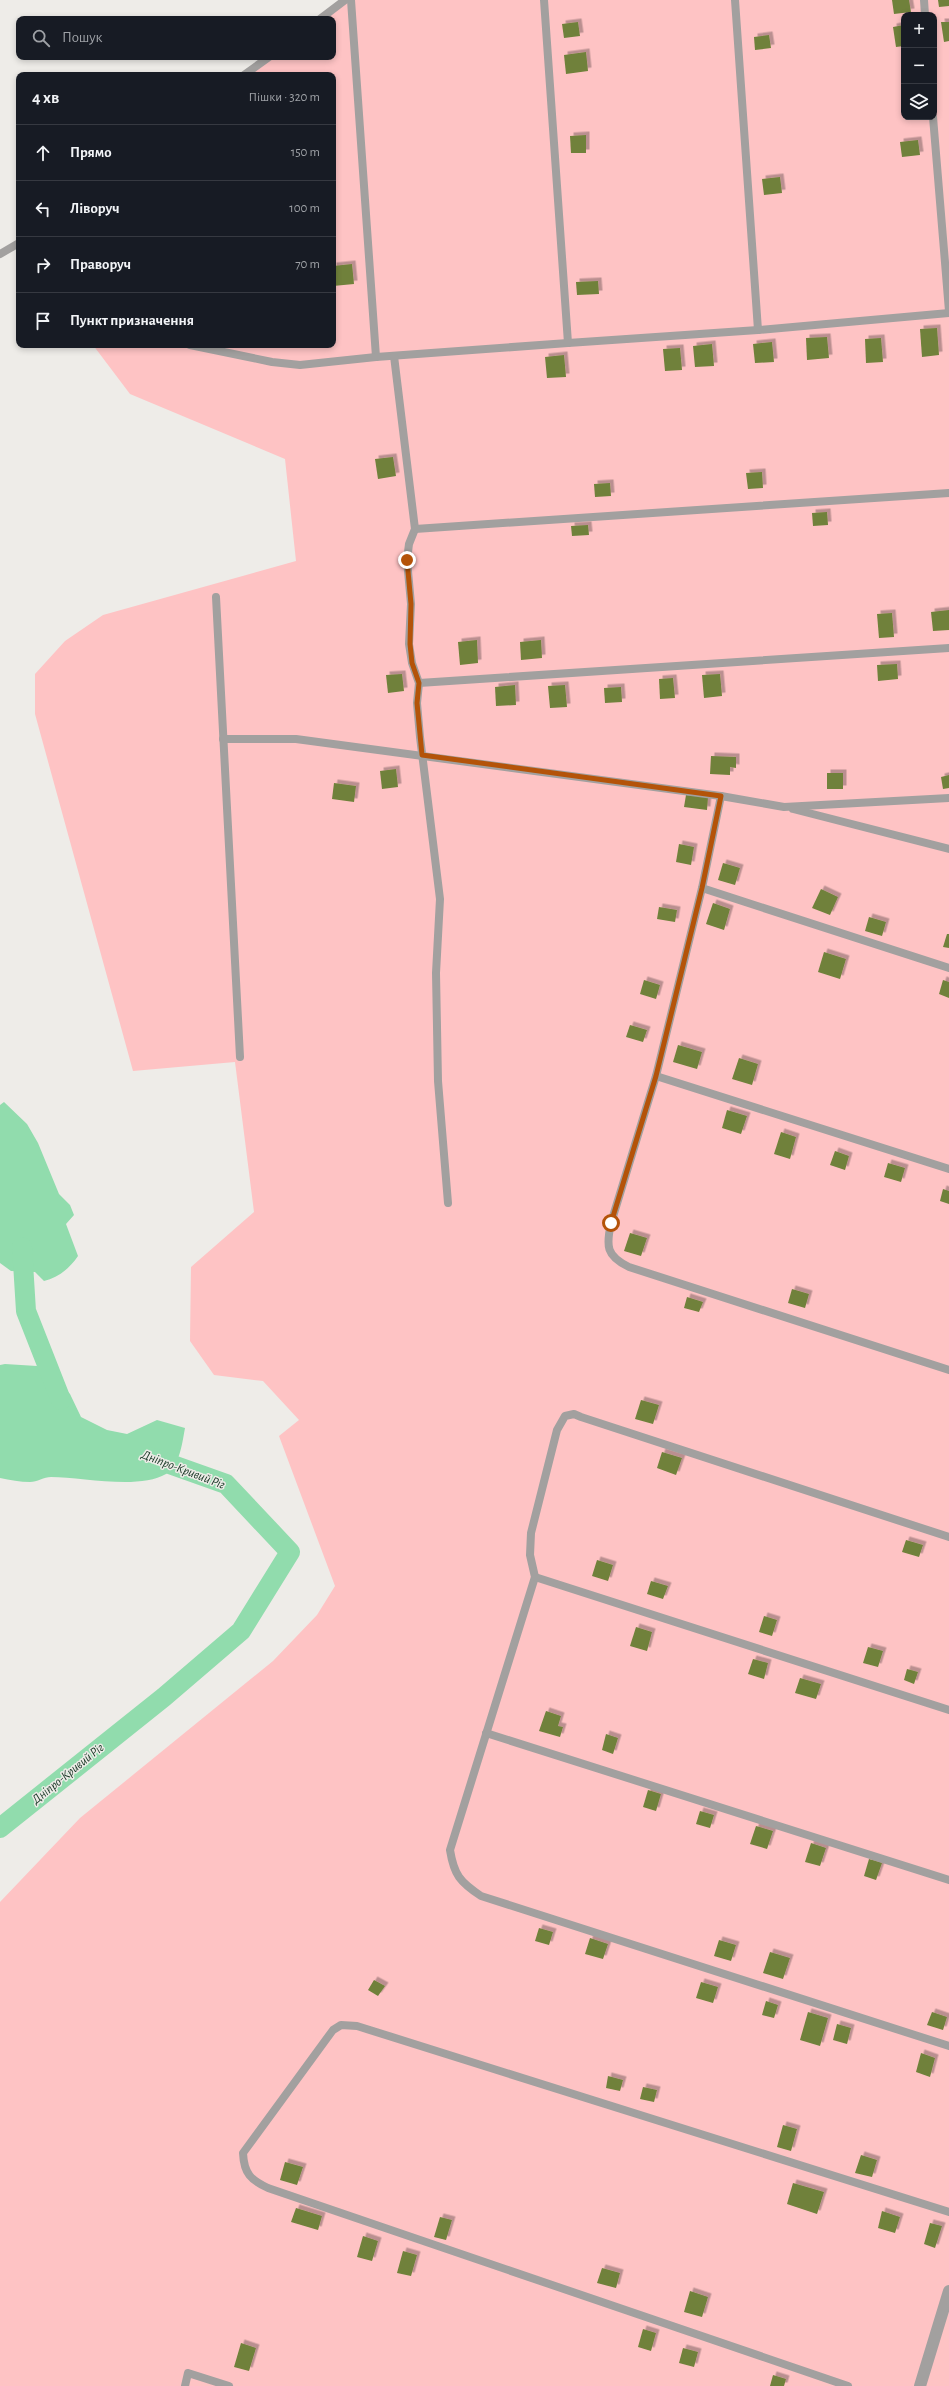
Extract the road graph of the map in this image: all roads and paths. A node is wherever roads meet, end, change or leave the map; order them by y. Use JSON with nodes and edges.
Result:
{"nodes":[{"id":1,"x":345,"y":0,"type":"edge"},
{"id":2,"x":350,"y":0,"type":"edge"},
{"id":3,"x":544,"y":0,"type":"edge"},
{"id":4,"x":735,"y":0,"type":"edge"},
{"id":5,"x":924,"y":0,"type":"edge"},
{"id":6,"x":925,"y":12,"type":"edge"},
{"id":7,"x":324,"y":16,"type":"edge"},
{"id":8,"x":265,"y":60,"type":"edge"},
{"id":9,"x":248,"y":72,"type":"edge"},
{"id":10,"x":933,"y":120,"type":"edge"},
{"id":11,"x":16,"y":245,"type":"edge"},
{"id":12,"x":0,"y":254,"type":"edge"},
{"id":13,"x":949,"y":312,"type":"edge"},
{"id":14,"x":758,"y":330,"type":"junction"},
{"id":15,"x":568,"y":343,"type":"junction"},
{"id":16,"x":204,"y":348,"type":"edge"},
{"id":17,"x":394,"y":356,"type":"junction"},
{"id":18,"x":376,"y":357,"type":"junction"},
{"id":19,"x":949,"y":493,"type":"edge"},
{"id":20,"x":415,"y":530,"type":"junction"},
{"id":21,"x":216,"y":597,"type":"dead end"},
{"id":22,"x":949,"y":648,"type":"edge"},
{"id":23,"x":419,"y":683,"type":"junction"},
{"id":24,"x":223,"y":739,"type":"junction"},
{"id":25,"x":422,"y":755,"type":"junction"},
{"id":26,"x":721,"y":796,"type":"junction"},
{"id":27,"x":949,"y":798,"type":"edge"},
{"id":28,"x":784,"y":806,"type":"junction"},
{"id":29,"x":949,"y":848,"type":"edge"},
{"id":30,"x":702,"y":888,"type":"junction"},
{"id":31,"x":949,"y":968,"type":"edge"},
{"id":32,"x":240,"y":1057,"type":"dead end"},
{"id":33,"x":656,"y":1076,"type":"junction"},
{"id":34,"x":949,"y":1169,"type":"edge"},
{"id":35,"x":448,"y":1203,"type":"dead end"},
{"id":36,"x":949,"y":1370,"type":"edge"},
{"id":37,"x":949,"y":1537,"type":"edge"},
{"id":38,"x":535,"y":1577,"type":"junction"},
{"id":39,"x":949,"y":1710,"type":"edge"},
{"id":40,"x":486,"y":1733,"type":"junction"},
{"id":41,"x":949,"y":1880,"type":"edge"},
{"id":42,"x":949,"y":2046,"type":"edge"},
{"id":43,"x":949,"y":2212,"type":"edge"},
{"id":44,"x":949,"y":2291,"type":"edge"},
{"id":45,"x":185,"y":2386,"type":"edge"},
{"id":46,"x":229,"y":2386,"type":"edge"},
{"id":47,"x":848,"y":2386,"type":"edge"},
{"id":48,"x":920,"y":2386,"type":"edge"}],
"edges":[{"from":1,"to":7,"type":"lane"},
{"from":2,"to":18,"type":"lane"},
{"from":3,"to":15,"type":"lane"},
{"from":4,"to":14,"type":"lane"},
{"from":5,"to":6,"type":"lane"},
{"from":8,"to":9,"type":"lane"},
{"from":10,"to":13,"type":"lane"},
{"from":11,"to":12,"type":"lane"},
{"from":13,"to":14,"type":"lane"},
{"from":14,"to":15,"type":"lane"},
{"from":15,"to":17,"type":"lane"},
{"from":16,"to":18,"type":"lane"},
{"from":17,"to":18,"type":"lane"},
{"from":17,"to":20,"type":"lane"},
{"from":19,"to":20,"type":"lane"},
{"from":20,"to":23,"type":"lane"},
{"from":21,"to":24,"type":"lane"},
{"from":22,"to":23,"type":"lane"},
{"from":23,"to":25,"type":"lane"},
{"from":24,"to":25,"type":"lane"},
{"from":24,"to":32,"type":"lane"},
{"from":25,"to":26,"type":"lane"},
{"from":25,"to":35,"type":"lane"},
{"from":26,"to":28,"type":"lane"},
{"from":26,"to":30,"type":"lane"},
{"from":27,"to":28,"type":"lane"},
{"from":28,"to":29,"type":"lane"},
{"from":30,"to":31,"type":"lane"},
{"from":30,"to":33,"type":"lane"},
{"from":33,"to":34,"type":"lane"},
{"from":33,"to":36,"type":"lane"},
{"from":37,"to":38,"type":"lane"},
{"from":38,"to":39,"type":"lane"},
{"from":38,"to":40,"type":"lane"},
{"from":40,"to":41,"type":"lane"},
{"from":40,"to":42,"type":"lane"},
{"from":43,"to":47,"type":"lane"},
{"from":44,"to":48,"type":"street"},
{"from":45,"to":46,"type":"lane"}]}
